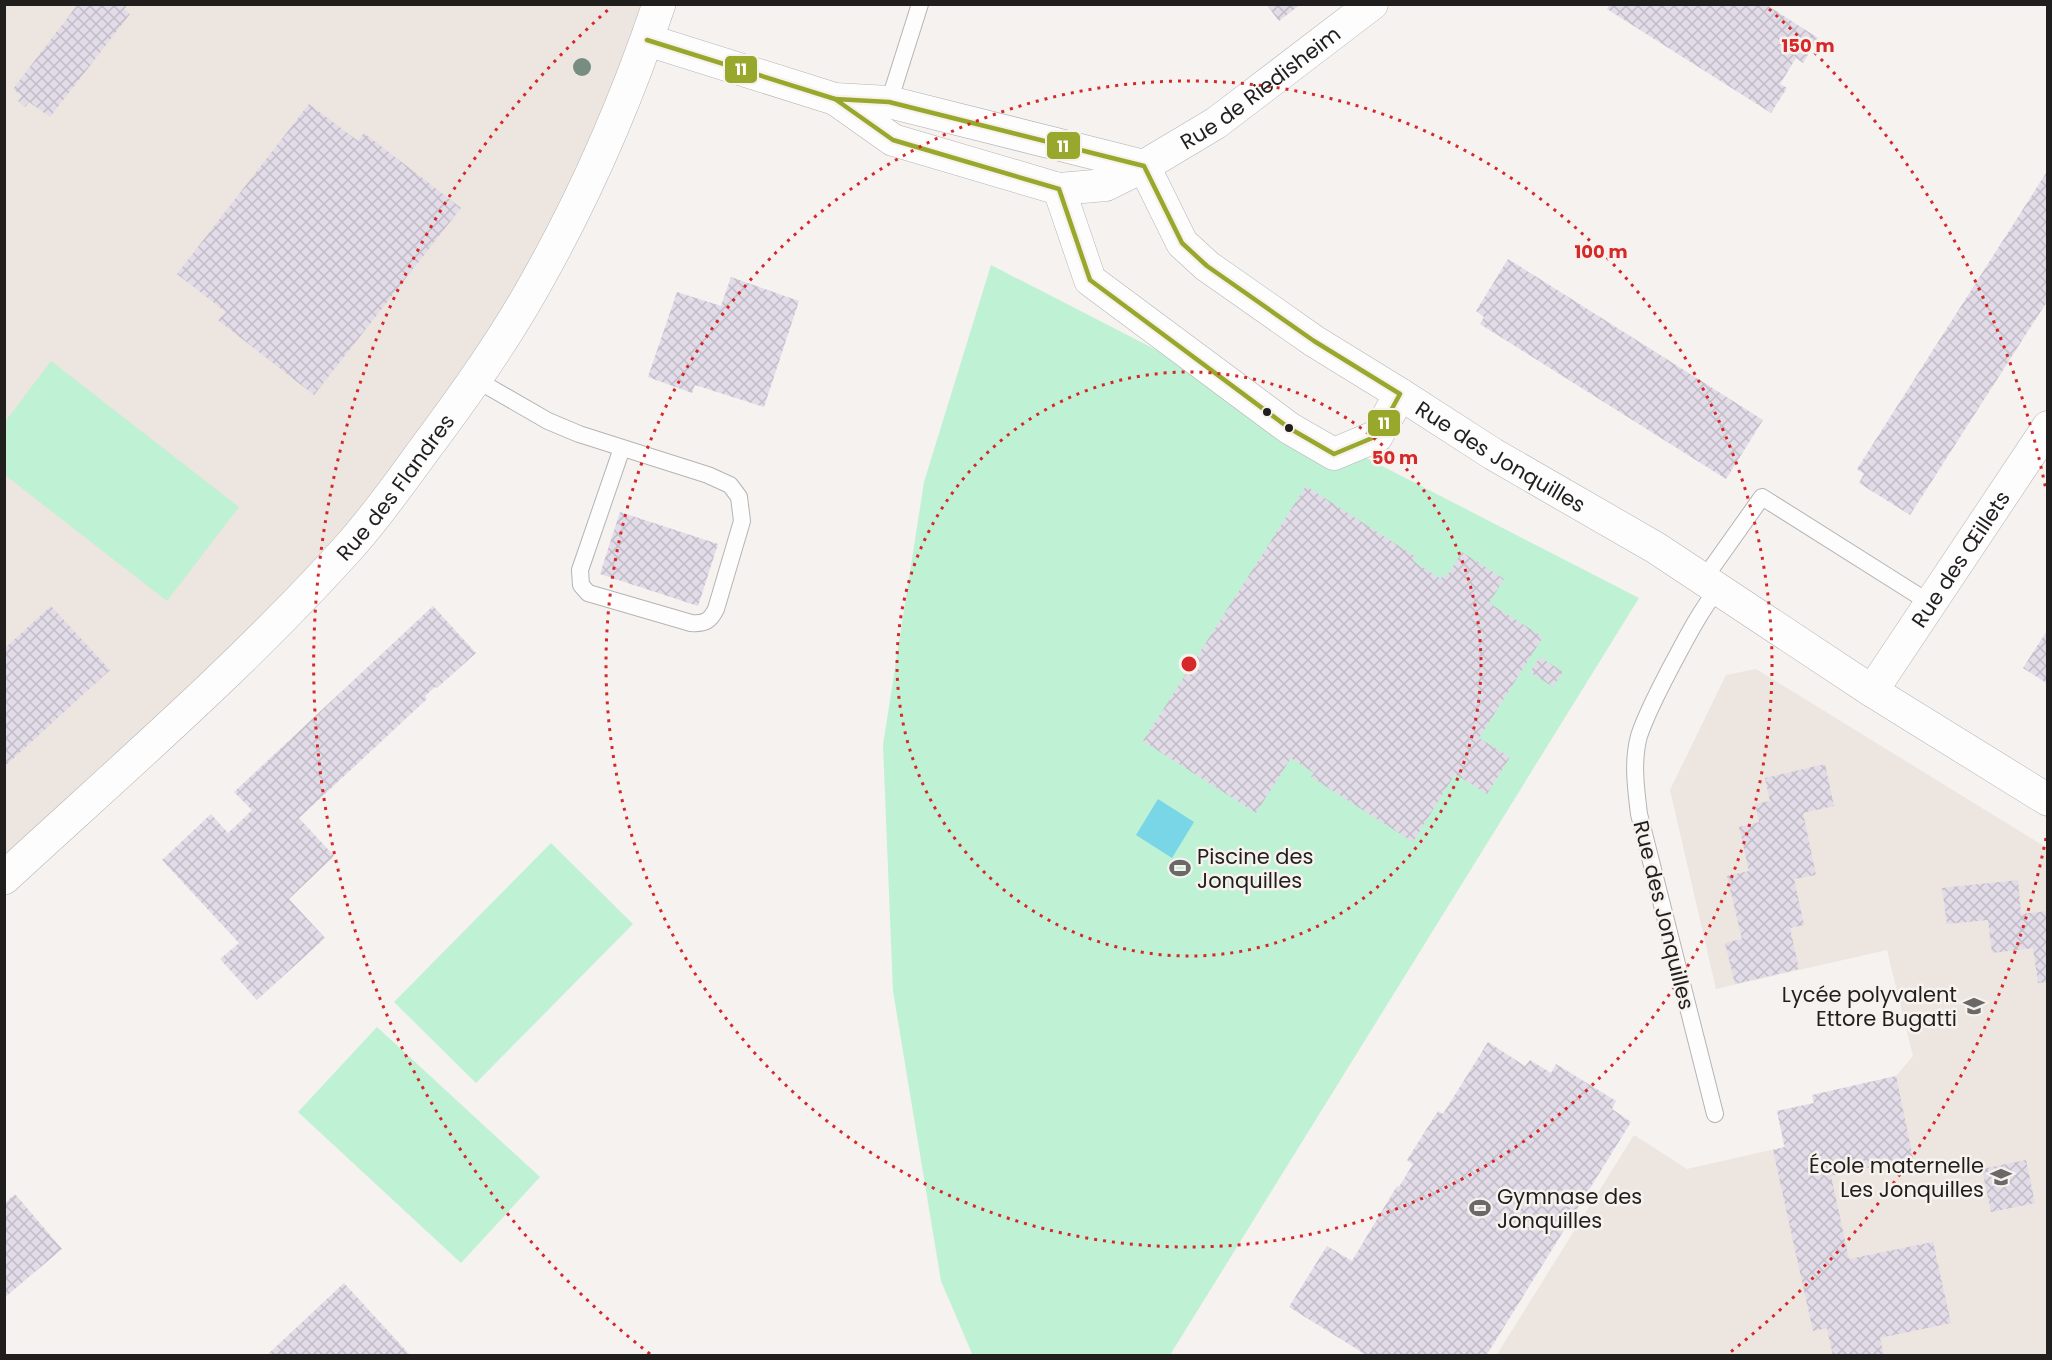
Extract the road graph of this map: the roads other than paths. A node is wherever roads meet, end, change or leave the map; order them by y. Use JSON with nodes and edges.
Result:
{"nodes":[{"id":1,"x":660,"y":4,"type":"edge"},
{"id":2,"x":920,"y":4,"type":"edge"},
{"id":3,"x":1372,"y":4,"type":"edge"},
{"id":4,"x":647,"y":40,"type":"junction"},
{"id":5,"x":835,"y":99,"type":"junction"},
{"id":6,"x":889,"y":102,"type":"junction"},
{"id":7,"x":1144,"y":166,"type":"junction"},
{"id":8,"x":1059,"y":189,"type":"junction"},
{"id":9,"x":475,"y":379,"type":"junction"},
{"id":10,"x":1400,"y":394,"type":"junction"},
{"id":11,"x":2048,"y":427,"type":"edge"},
{"id":12,"x":622,"y":448,"type":"junction"},
{"id":13,"x":1710,"y":585,"type":"junction"},
{"id":14,"x":1930,"y":603,"type":"junction"},
{"id":15,"x":1872,"y":691,"type":"junction"},
{"id":16,"x":2048,"y":800,"type":"edge"},
{"id":17,"x":4,"y":878,"type":"edge"},
{"id":18,"x":1715,"y":1114,"type":"dead end"}],
"edges":[{"from":1,"to":4,"type":"street","name":"Rue des Flandres"},
{"from":2,"to":6,"type":"lane"},
{"from":3,"to":7,"type":"street","name":"Rue de Riedisheim"},
{"from":4,"to":5,"type":"street"},
{"from":4,"to":9,"type":"street","name":"Rue des Flandres"},
{"from":5,"to":6,"type":"street"},
{"from":5,"to":8,"type":"street"},
{"from":6,"to":7,"type":"street"},
{"from":7,"to":8,"type":"street","name":"Rue de Riedisheim"},
{"from":7,"to":10,"type":"street","name":"Rue des Jonquilles"},
{"from":8,"to":10,"type":"street"},
{"from":9,"to":12,"type":"lane"},
{"from":9,"to":17,"type":"street","name":"Rue des Flandres"},
{"from":10,"to":13,"type":"street","name":"Rue des Jonquilles"},
{"from":11,"to":14,"type":"street","name":"Rue des Œillets"},
{"from":12,"to":12,"type":"lane"},
{"from":13,"to":14,"type":"lane"},
{"from":13,"to":15,"type":"street","name":"Rue des Jonquilles"},
{"from":13,"to":18,"type":"lane","name":"Rue des Jonquilles"},
{"from":14,"to":15,"type":"street","name":"Rue des Œillets"},
{"from":15,"to":16,"type":"street","name":"Rue des Jonquilles"}]}
